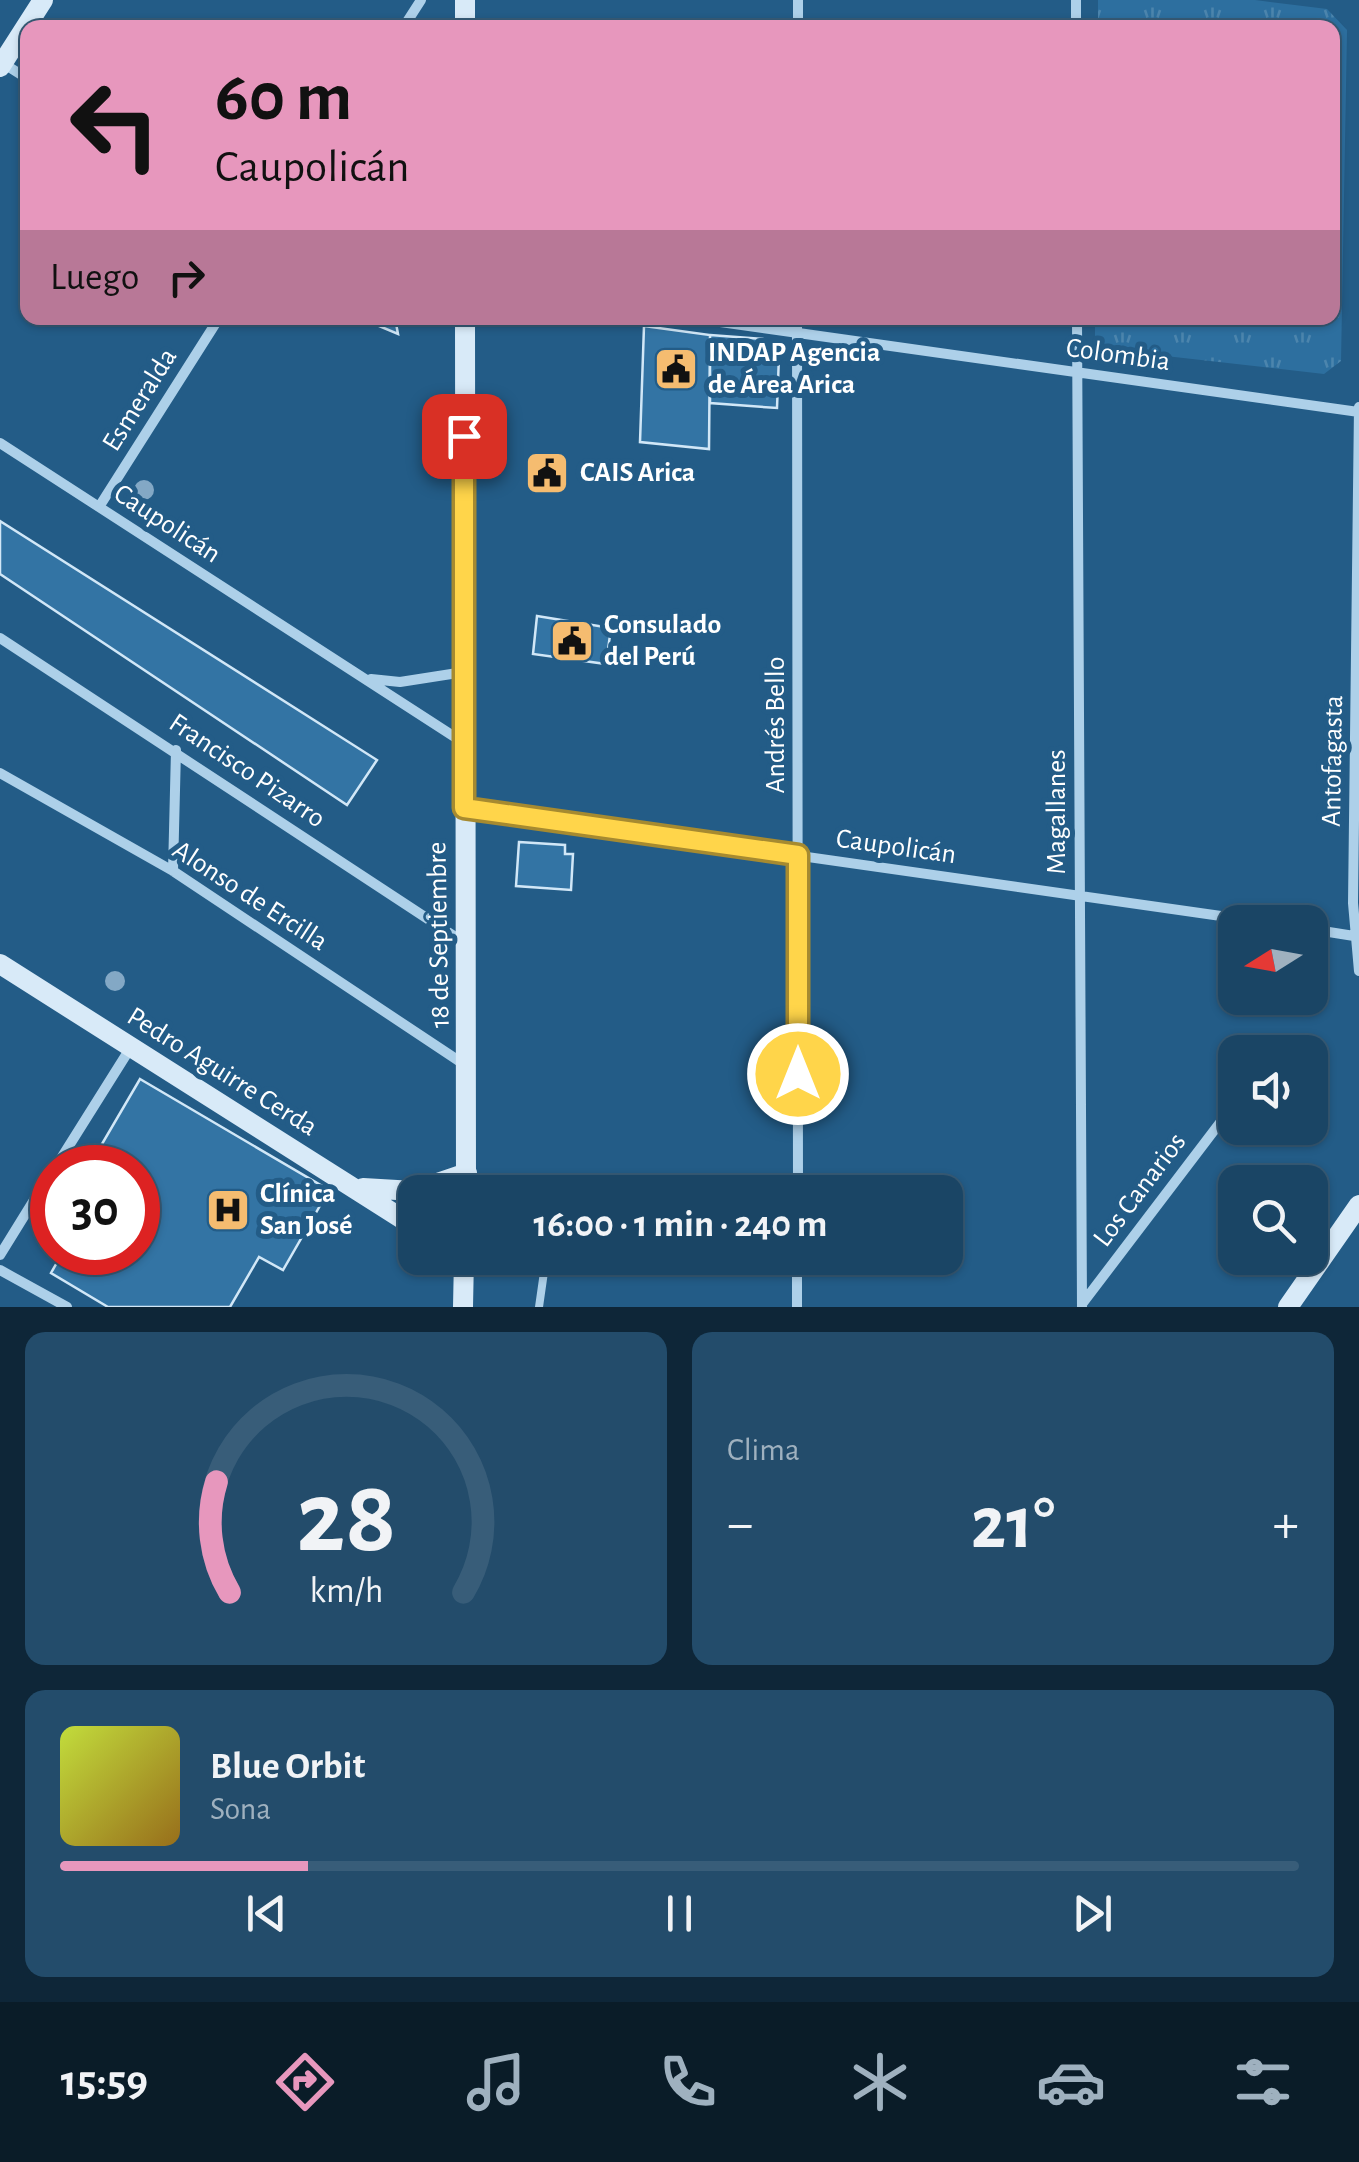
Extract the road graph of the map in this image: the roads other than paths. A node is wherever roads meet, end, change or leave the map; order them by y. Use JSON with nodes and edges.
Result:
{"nodes":[{"id":1,"x":20,"y":35,"type":"edge"},
{"id":2,"x":1,"y":64,"type":"edge"},
{"id":3,"x":215,"y":325,"type":"edge"},
{"id":4,"x":465,"y":325,"type":"edge"},
{"id":5,"x":744,"y":325,"type":"edge"},
{"id":6,"x":797,"y":325,"type":"edge"},
{"id":7,"x":1076,"y":325,"type":"edge"},
{"id":8,"x":797,"y":332,"type":"junction"},
{"id":9,"x":1076,"y":372,"type":"junction"},
{"id":10,"x":1359,"y":409,"type":"edge"},
{"id":11,"x":0,"y":444,"type":"edge"},
{"id":12,"x":99,"y":508,"type":"junction"},
{"id":13,"x":0,"y":638,"type":"edge"},
{"id":14,"x":464,"y":672,"type":"junction"},
{"id":15,"x":360,"y":676,"type":"junction"},
{"id":16,"x":464,"y":743,"type":"junction"},
{"id":17,"x":176,"y":750,"type":"junction"},
{"id":18,"x":0,"y":774,"type":"edge"},
{"id":19,"x":1357,"y":800,"type":"edge"},
{"id":20,"x":464,"y":808,"type":"junction"},
{"id":21,"x":798,"y":855,"type":"junction"},
{"id":22,"x":174,"y":872,"type":"junction"},
{"id":23,"x":1080,"y":896,"type":"junction"},
{"id":24,"x":1218,"y":916,"type":"edge"},
{"id":25,"x":1328,"y":932,"type":"edge"},
{"id":26,"x":1354,"y":936,"type":"junction"},
{"id":27,"x":467,"y":945,"type":"junction"},
{"id":28,"x":0,"y":964,"type":"edge"},
{"id":29,"x":1359,"y":971,"type":"edge"},
{"id":30,"x":131,"y":1047,"type":"junction"},
{"id":31,"x":468,"y":1068,"type":"junction"},
{"id":32,"x":1218,"y":1126,"type":"edge"},
{"id":33,"x":69,"y":1145,"type":"edge"},
{"id":34,"x":467,"y":1175,"type":"edge"},
{"id":35,"x":798,"y":1175,"type":"edge"},
{"id":36,"x":354,"y":1186,"type":"junction"},
{"id":37,"x":398,"y":1190,"type":"edge"},
{"id":38,"x":1359,"y":1204,"type":"edge"},
{"id":39,"x":30,"y":1207,"type":"edge"},
{"id":40,"x":398,"y":1216,"type":"edge"},
{"id":41,"x":0,"y":1255,"type":"edge"},
{"id":42,"x":0,"y":1270,"type":"edge"},
{"id":43,"x":463,"y":1275,"type":"edge"},
{"id":44,"x":544,"y":1275,"type":"edge"},
{"id":45,"x":797,"y":1275,"type":"edge"},
{"id":46,"x":1082,"y":1306,"type":"edge"},
{"id":47,"x":67,"y":1307,"type":"edge"},
{"id":48,"x":462,"y":1307,"type":"edge"},
{"id":49,"x":539,"y":1307,"type":"edge"},
{"id":50,"x":797,"y":1307,"type":"edge"},
{"id":51,"x":1288,"y":1307,"type":"edge"}],
"edges":[{"from":1,"to":2,"type":"main road"},
{"from":3,"to":12,"type":"street","name":"Esmeralda"},
{"from":4,"to":14,"type":"main road","name":"18 de Septiembre"},
{"from":5,"to":8,"type":"street","name":"Colombia"},
{"from":6,"to":8,"type":"street","name":"Andrés Bello"},
{"from":7,"to":9,"type":"street","name":"Magallanes"},
{"from":8,"to":9,"type":"street","name":"Colombia"},
{"from":8,"to":21,"type":"street","name":"Andrés Bello"},
{"from":9,"to":10,"type":"street","name":"Colombia"},
{"from":9,"to":23,"type":"street","name":"Magallanes"},
{"from":10,"to":19,"type":"street","name":"Antofagasta"},
{"from":11,"to":12,"type":"street","name":"Caupolicán"},
{"from":12,"to":15,"type":"street","name":"Caupolicán"},
{"from":13,"to":17,"type":"street","name":"Francisco Pizarro"},
{"from":14,"to":15,"type":"street","name":"Caupolicán"},
{"from":14,"to":16,"type":"main road","name":"18 de Septiembre"},
{"from":15,"to":16,"type":"street","name":"Caupolicán"},
{"from":16,"to":20,"type":"main road","name":"18 de Septiembre"},
{"from":17,"to":22,"type":"street"},
{"from":17,"to":27,"type":"street","name":"Francisco Pizarro"},
{"from":18,"to":22,"type":"street","name":"Alonso de Ercilla"},
{"from":19,"to":26,"type":"street","name":"Antofagasta"},
{"from":20,"to":21,"type":"street","name":"Caupolicán"},
{"from":20,"to":27,"type":"main road","name":"18 de Septiembre"},
{"from":21,"to":23,"type":"street","name":"Caupolicán"},
{"from":21,"to":35,"type":"street","name":"Andrés Bello"},
{"from":22,"to":31,"type":"street","name":"Alonso de Ercilla"},
{"from":23,"to":24,"type":"street","name":"Caupolicán"},
{"from":23,"to":46,"type":"street","name":"Magallanes"},
{"from":25,"to":26,"type":"street"},
{"from":26,"to":29,"type":"street"},
{"from":27,"to":31,"type":"main road","name":"18 de Septiembre"},
{"from":28,"to":30,"type":"main road","name":"Pedro Aguirre Cerda"},
{"from":30,"to":33,"type":"street"},
{"from":30,"to":36,"type":"main road","name":"Pedro Aguirre Cerda"},
{"from":31,"to":34,"type":"main road","name":"18 de Septiembre"},
{"from":32,"to":46,"type":"street","name":"Los Canarios"},
{"from":36,"to":37,"type":"main road"},
{"from":36,"to":40,"type":"main road","name":"Pedro Aguirre Cerda"},
{"from":38,"to":51,"type":"main road"},
{"from":39,"to":41,"type":"street"},
{"from":42,"to":47,"type":"street"},
{"from":43,"to":48,"type":"main road"},
{"from":44,"to":49,"type":"lane"},
{"from":45,"to":50,"type":"street"}]}
